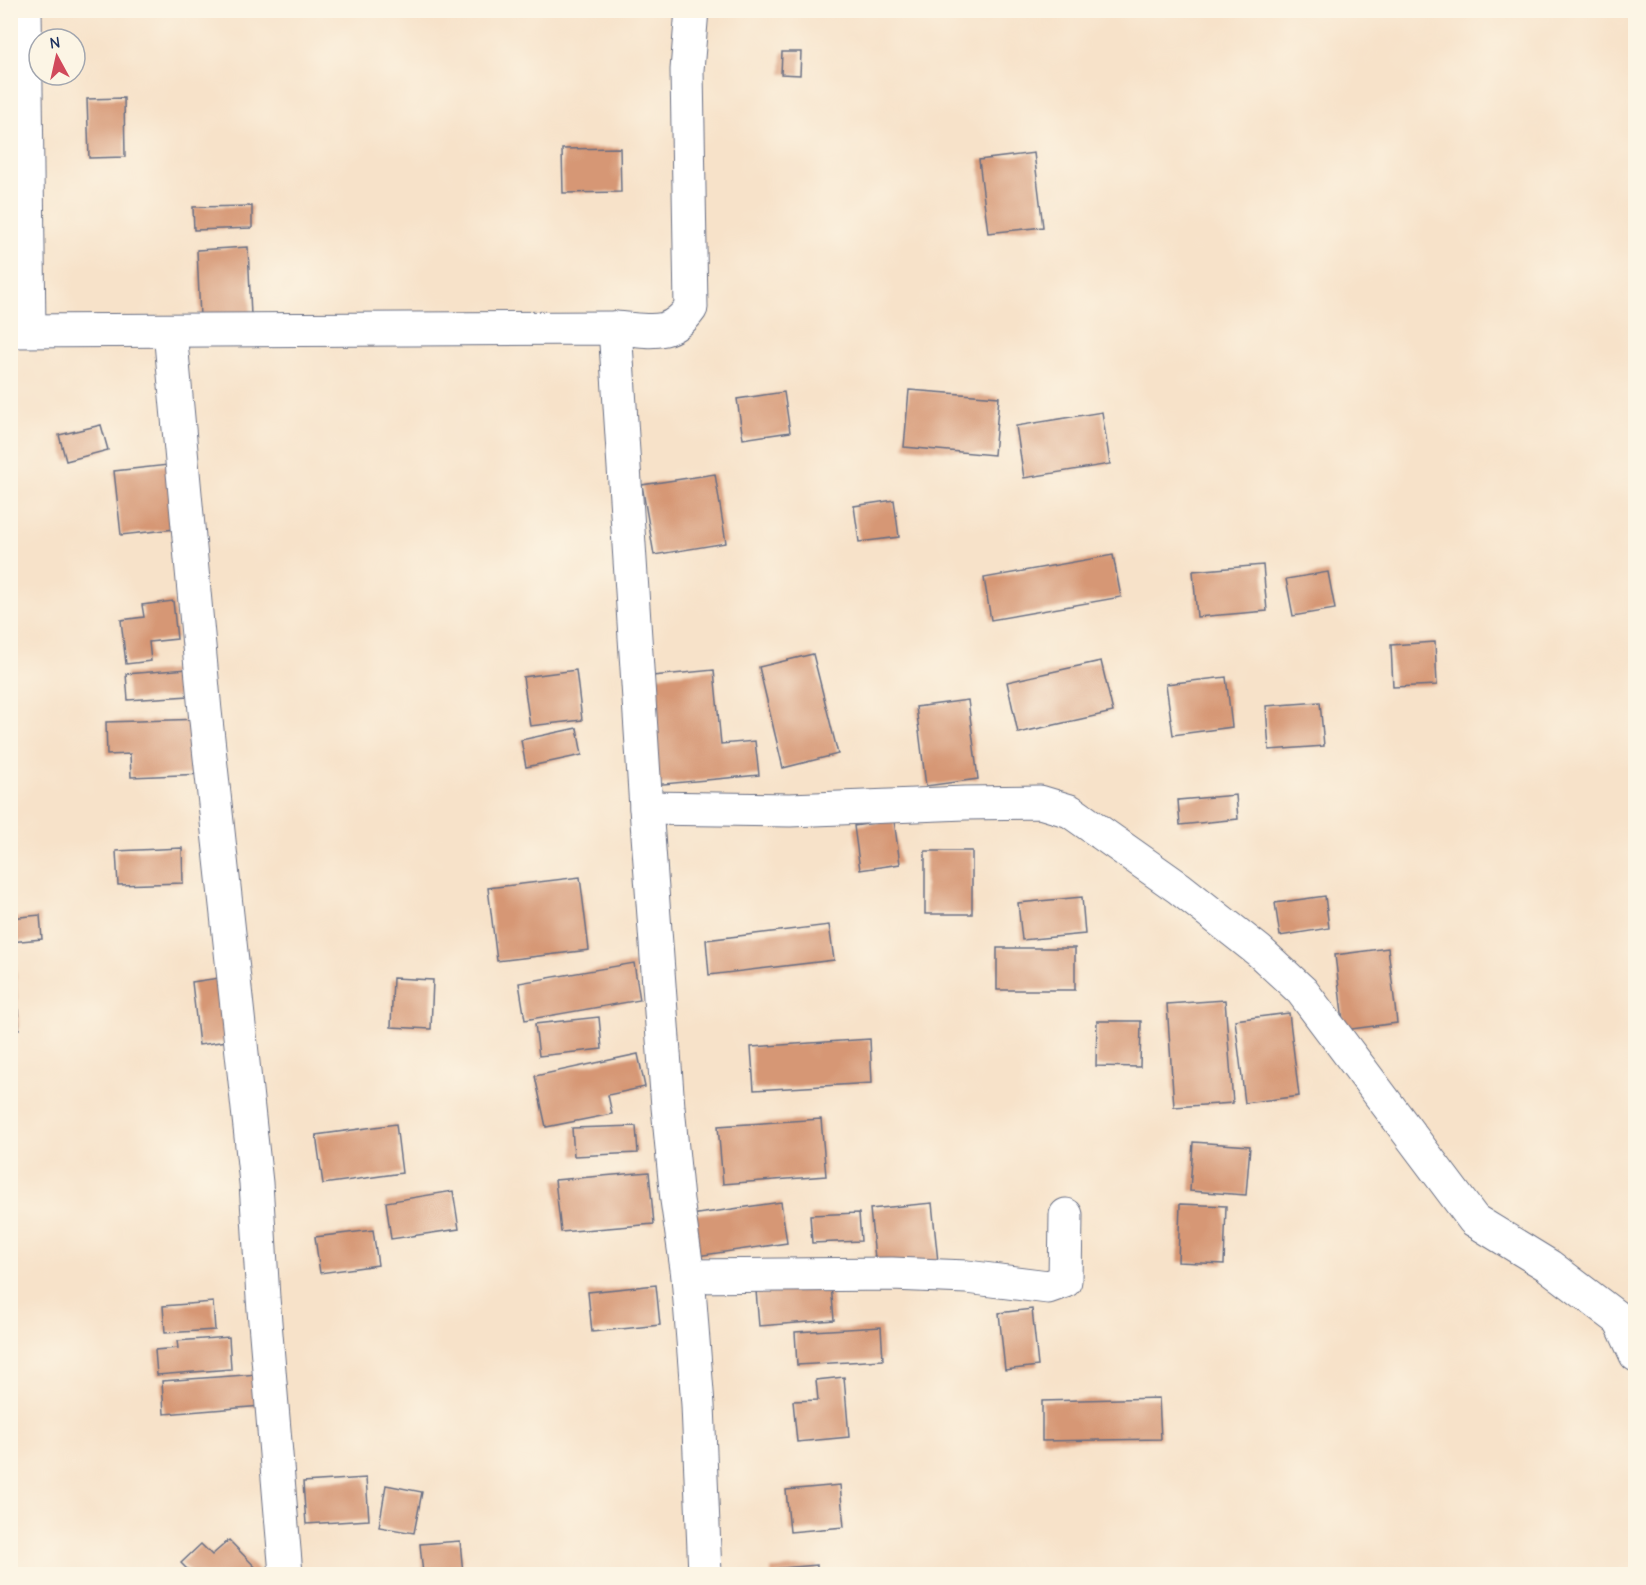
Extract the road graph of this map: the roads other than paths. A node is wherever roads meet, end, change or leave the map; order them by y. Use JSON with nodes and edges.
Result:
{"nodes":[{"id":1,"x":25,"y":10,"type":"edge"},
{"id":2,"x":692,"y":10,"type":"edge"},
{"id":3,"x":615,"y":328,"type":"junction"},
{"id":4,"x":20,"y":331,"type":"edge"},
{"id":5,"x":170,"y":331,"type":"junction"},
{"id":6,"x":646,"y":808,"type":"junction"},
{"id":7,"x":1066,"y":1215,"type":"dead end"},
{"id":8,"x":688,"y":1276,"type":"junction"},
{"id":9,"x":1635,"y":1355,"type":"edge"},
{"id":10,"x":286,"y":1575,"type":"edge"},
{"id":11,"x":705,"y":1575,"type":"edge"}],
"edges":[{"from":1,"to":4,"type":"street"},
{"from":2,"to":3,"type":"street"},
{"from":3,"to":5,"type":"street"},
{"from":3,"to":6,"type":"street"},
{"from":4,"to":5,"type":"street"},
{"from":5,"to":10,"type":"street"},
{"from":6,"to":8,"type":"street"},
{"from":6,"to":9,"type":"street"},
{"from":7,"to":8,"type":"street"},
{"from":8,"to":11,"type":"street"}]}
